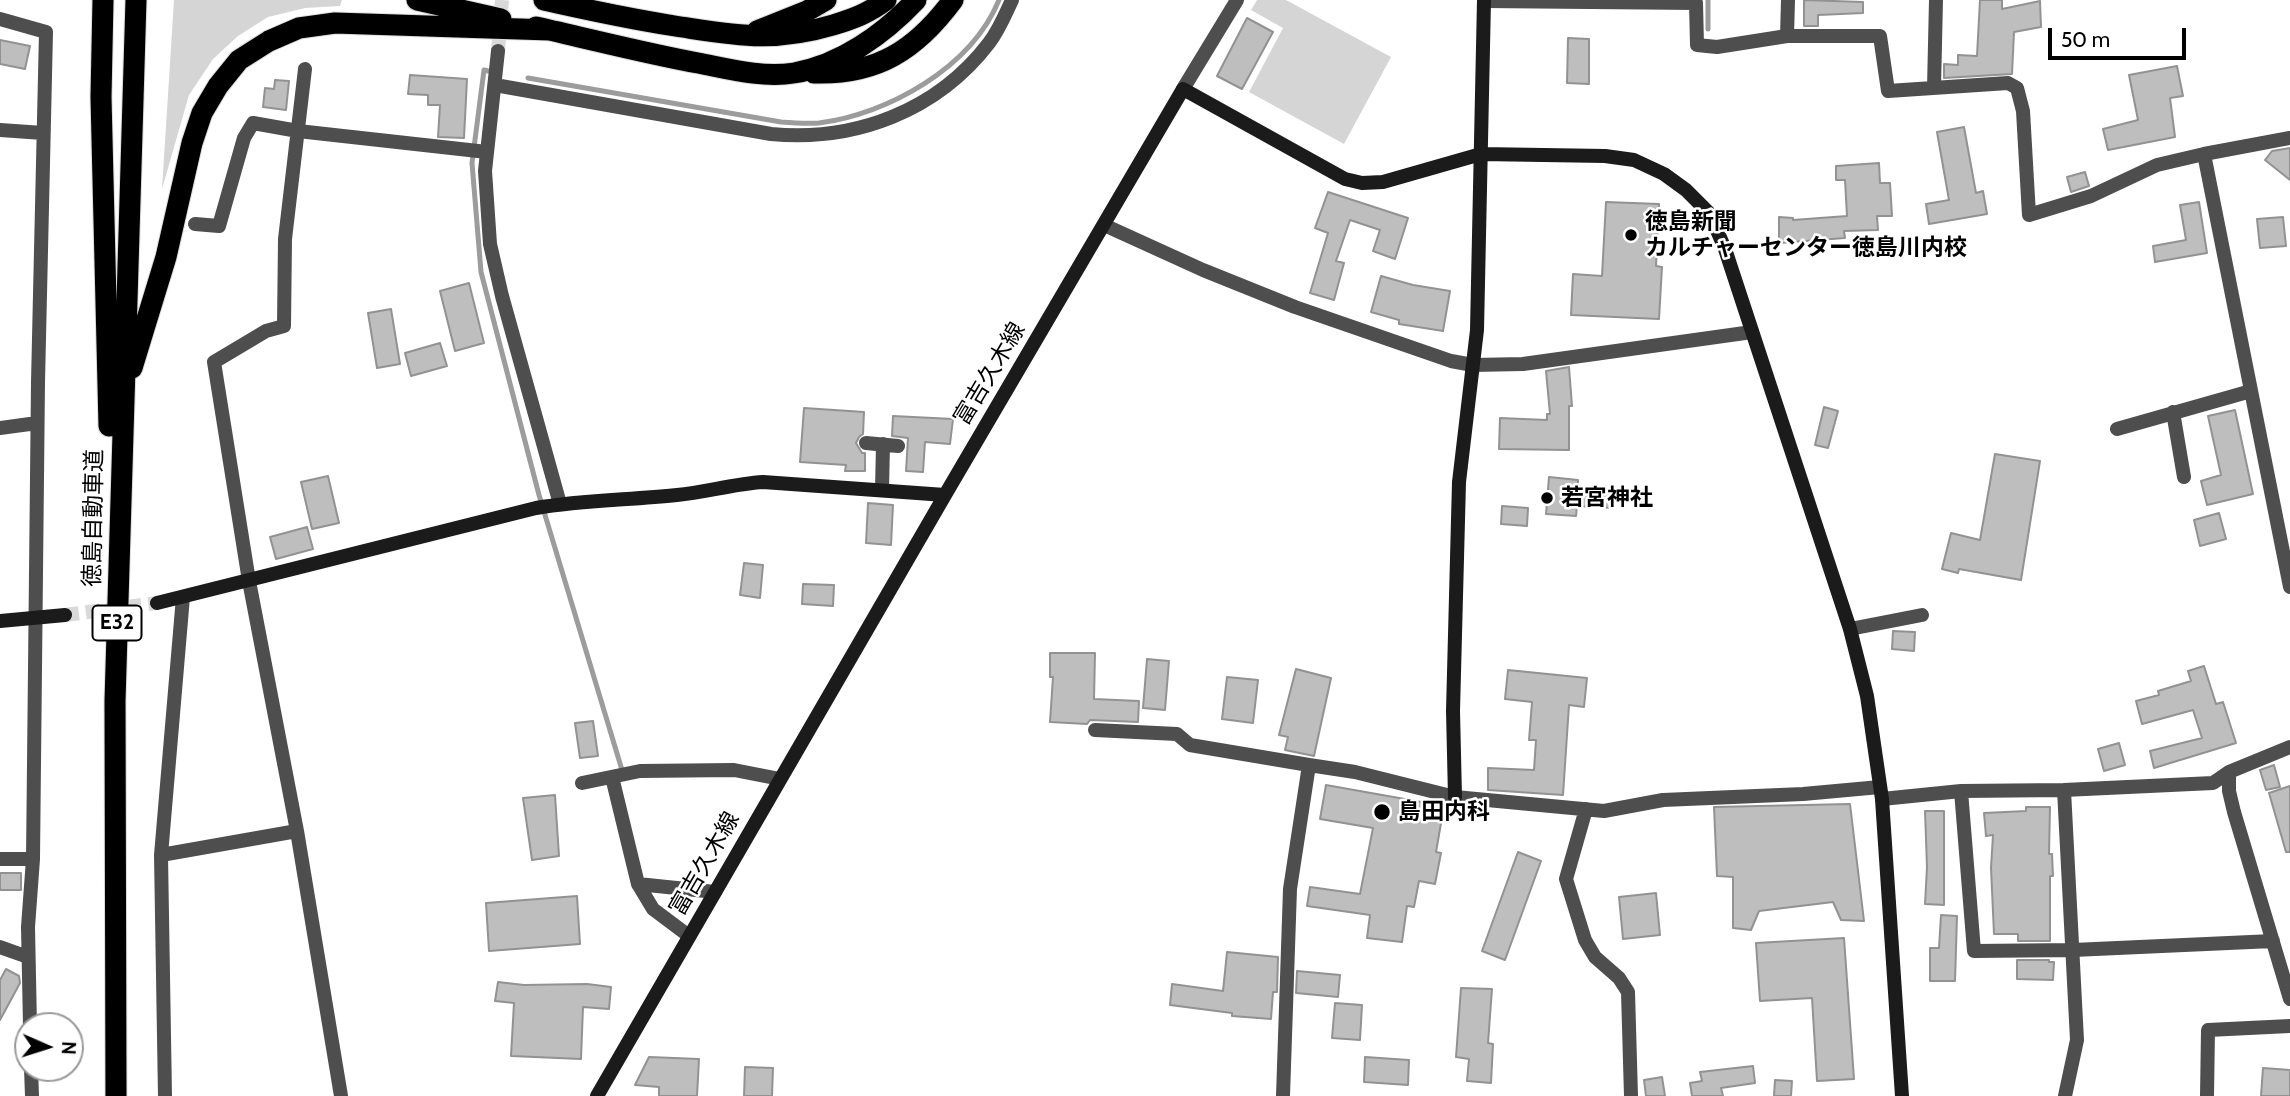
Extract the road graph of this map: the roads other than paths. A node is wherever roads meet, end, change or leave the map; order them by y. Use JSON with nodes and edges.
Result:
{"nodes":[{"id":1,"x":103,"y":0,"type":"edge"},
{"id":2,"x":136,"y":0,"type":"edge"},
{"id":3,"x":145,"y":0,"type":"edge"},
{"id":4,"x":417,"y":0,"type":"edge"},
{"id":5,"x":544,"y":0,"type":"edge"},
{"id":6,"x":825,"y":0,"type":"edge"},
{"id":7,"x":886,"y":0,"type":"edge"},
{"id":8,"x":916,"y":0,"type":"edge"},
{"id":9,"x":953,"y":0,"type":"edge"},
{"id":10,"x":1012,"y":0,"type":"edge"},
{"id":11,"x":1237,"y":0,"type":"edge"},
{"id":12,"x":1788,"y":0,"type":"edge"},
{"id":13,"x":1936,"y":0,"type":"edge"},
{"id":14,"x":1484,"y":1,"type":"edge"},
{"id":15,"x":0,"y":19,"type":"edge"},
{"id":16,"x":550,"y":30,"type":"junction"},
{"id":17,"x":738,"y":36,"type":"junction"},
{"id":18,"x":1787,"y":36,"type":"junction"},
{"id":19,"x":498,"y":51,"type":"tunnel mouth"},
{"id":20,"x":306,"y":68,"type":"dead end"},
{"id":21,"x":794,"y":73,"type":"junction"},
{"id":22,"x":495,"y":85,"type":"junction"},
{"id":23,"x":1934,"y":88,"type":"junction"},
{"id":24,"x":1183,"y":89,"type":"junction"},
{"id":25,"x":0,"y":130,"type":"edge"},
{"id":26,"x":298,"y":131,"type":"junction"},
{"id":27,"x":43,"y":133,"type":"junction"},
{"id":28,"x":2290,"y":138,"type":"edge"},
{"id":29,"x":132,"y":151,"type":"junction"},
{"id":30,"x":476,"y":151,"type":"junction"},
{"id":31,"x":1481,"y":154,"type":"junction"},
{"id":32,"x":2204,"y":154,"type":"junction"},
{"id":33,"x":195,"y":223,"type":"dead end"},
{"id":34,"x":1104,"y":225,"type":"junction"},
{"id":35,"x":1752,"y":332,"type":"junction"},
{"id":36,"x":1473,"y":365,"type":"junction"},
{"id":37,"x":2251,"y":391,"type":"junction"},
{"id":38,"x":123,"y":395,"type":"junction"},
{"id":39,"x":2173,"y":412,"type":"junction"},
{"id":40,"x":37,"y":423,"type":"junction"},
{"id":41,"x":0,"y":428,"type":"edge"},
{"id":42,"x":2117,"y":429,"type":"dead end"},
{"id":43,"x":866,"y":443,"type":"dead end"},
{"id":44,"x":883,"y":444,"type":"junction"},
{"id":45,"x":898,"y":446,"type":"dead end"},
{"id":46,"x":2184,"y":477,"type":"dead end"},
{"id":47,"x":882,"y":490,"type":"junction"},
{"id":48,"x":945,"y":495,"type":"junction"},
{"id":49,"x":549,"y":506,"type":"junction"},
{"id":50,"x":249,"y":581,"type":"junction"},
{"id":51,"x":2290,"y":587,"type":"edge"},
{"id":52,"x":183,"y":597,"type":"junction"},
{"id":53,"x":157,"y":603,"type":"tunnel mouth"},
{"id":54,"x":65,"y":615,"type":"tunnel mouth"},
{"id":55,"x":1922,"y":615,"type":"dead end"},
{"id":56,"x":36,"y":618,"type":"junction"},
{"id":57,"x":0,"y":621,"type":"edge"},
{"id":58,"x":1850,"y":629,"type":"junction"},
{"id":59,"x":116,"y":701,"type":"junction"},
{"id":60,"x":1095,"y":730,"type":"dead end"},
{"id":61,"x":2290,"y":747,"type":"edge"},
{"id":62,"x":1309,"y":765,"type":"junction"},
{"id":63,"x":2229,"y":772,"type":"junction"},
{"id":64,"x":612,"y":777,"type":"junction"},
{"id":65,"x":780,"y":779,"type":"junction"},
{"id":66,"x":582,"y":783,"type":"dead end"},
{"id":67,"x":2064,"y":790,"type":"junction"},
{"id":68,"x":1961,"y":791,"type":"junction"},
{"id":69,"x":1881,"y":793,"type":"junction"},
{"id":70,"x":1455,"y":797,"type":"junction"},
{"id":71,"x":1586,"y":809,"type":"junction"},
{"id":72,"x":297,"y":831,"type":"junction"},
{"id":73,"x":161,"y":855,"type":"junction"},
{"id":74,"x":0,"y":859,"type":"edge"},
{"id":75,"x":33,"y":859,"type":"junction"},
{"id":76,"x":638,"y":884,"type":"junction"},
{"id":77,"x":715,"y":892,"type":"junction"},
{"id":78,"x":689,"y":936,"type":"junction"},
{"id":79,"x":2273,"y":941,"type":"junction"},
{"id":80,"x":0,"y":947,"type":"edge"},
{"id":81,"x":2073,"y":950,"type":"junction"},
{"id":82,"x":29,"y":957,"type":"junction"},
{"id":83,"x":2290,"y":999,"type":"edge"},
{"id":84,"x":30,"y":1012,"type":"edge"},
{"id":85,"x":2290,"y":1026,"type":"edge"},
{"id":86,"x":116,"y":1096,"type":"edge"},
{"id":87,"x":165,"y":1096,"type":"edge"},
{"id":88,"x":341,"y":1096,"type":"edge"},
{"id":89,"x":597,"y":1096,"type":"edge"},
{"id":90,"x":1283,"y":1096,"type":"edge"},
{"id":91,"x":1631,"y":1096,"type":"edge"},
{"id":92,"x":1902,"y":1096,"type":"edge"},
{"id":93,"x":2065,"y":1096,"type":"edge"},
{"id":94,"x":2207,"y":1096,"type":"edge"}],
"edges":[{"from":1,"to":59,"type":"highway"},
{"from":2,"to":29,"type":"highway","name":"徳島自動車道","number":"E32"},
{"from":3,"to":29,"type":"highway","name":"徳島自動車道","number":"E32"},
{"from":4,"to":16,"type":"highway"},
{"from":5,"to":17,"type":"highway"},
{"from":6,"to":17,"type":"highway"},
{"from":7,"to":17,"type":"highway"},
{"from":8,"to":21,"type":"highway"},
{"from":9,"to":21,"type":"highway"},
{"from":10,"to":22,"type":"street"},
{"from":11,"to":24,"type":"street"},
{"from":12,"to":18,"type":"street"},
{"from":13,"to":23,"type":"street"},
{"from":14,"to":18,"type":"street"},
{"from":14,"to":31,"type":"street"},
{"from":15,"to":27,"type":"street"},
{"from":16,"to":21,"type":"highway"},
{"from":16,"to":38,"type":"highway"},
{"from":18,"to":23,"type":"street"},
{"from":19,"to":22,"type":"street"},
{"from":20,"to":26,"type":"street"},
{"from":22,"to":30,"type":"street"},
{"from":23,"to":32,"type":"street"},
{"from":24,"to":31,"type":"street"},
{"from":24,"to":34,"type":"street","name":"富吉久木線"},
{"from":25,"to":27,"type":"street"},
{"from":26,"to":30,"type":"street"},
{"from":26,"to":33,"type":"street"},
{"from":26,"to":50,"type":"street"},
{"from":27,"to":40,"type":"street"},
{"from":28,"to":32,"type":"street"},
{"from":29,"to":38,"type":"highway","name":"徳島自動車道","number":"E32"},
{"from":30,"to":49,"type":"street"},
{"from":31,"to":35,"type":"street"},
{"from":31,"to":36,"type":"street"},
{"from":32,"to":37,"type":"street"},
{"from":34,"to":36,"type":"street"},
{"from":34,"to":48,"type":"street","name":"富吉久木線"},
{"from":35,"to":36,"type":"street"},
{"from":35,"to":58,"type":"street"},
{"from":36,"to":70,"type":"street"},
{"from":37,"to":39,"type":"street"},
{"from":37,"to":51,"type":"street"},
{"from":38,"to":59,"type":"highway","name":"徳島自動車道","number":"E32"},
{"from":39,"to":42,"type":"street"},
{"from":39,"to":46,"type":"street"},
{"from":40,"to":41,"type":"street"},
{"from":40,"to":56,"type":"street"},
{"from":43,"to":44,"type":"street"},
{"from":44,"to":45,"type":"street"},
{"from":44,"to":47,"type":"street"},
{"from":47,"to":48,"type":"street"},
{"from":47,"to":49,"type":"street"},
{"from":48,"to":65,"type":"street","name":"富吉久木線"},
{"from":49,"to":50,"type":"street"},
{"from":50,"to":52,"type":"street"},
{"from":50,"to":72,"type":"street"},
{"from":52,"to":53,"type":"street"},
{"from":52,"to":73,"type":"street"},
{"from":54,"to":56,"type":"street"},
{"from":55,"to":58,"type":"street"},
{"from":56,"to":57,"type":"street"},
{"from":56,"to":75,"type":"street"},
{"from":58,"to":69,"type":"street"},
{"from":59,"to":86,"type":"highway","name":"徳島自動車道","number":"E32"},
{"from":60,"to":62,"type":"street"},
{"from":61,"to":63,"type":"street"},
{"from":62,"to":70,"type":"street"},
{"from":62,"to":90,"type":"street"},
{"from":63,"to":67,"type":"street"},
{"from":63,"to":79,"type":"street"},
{"from":64,"to":65,"type":"street"},
{"from":64,"to":66,"type":"street"},
{"from":64,"to":76,"type":"street"},
{"from":65,"to":77,"type":"street","name":"富吉久木線"},
{"from":67,"to":68,"type":"street"},
{"from":67,"to":81,"type":"street"},
{"from":68,"to":69,"type":"street"},
{"from":68,"to":81,"type":"street"},
{"from":69,"to":71,"type":"street"},
{"from":69,"to":92,"type":"street"},
{"from":70,"to":71,"type":"street"},
{"from":71,"to":91,"type":"street"},
{"from":72,"to":73,"type":"street"},
{"from":72,"to":88,"type":"street"},
{"from":73,"to":87,"type":"street"},
{"from":74,"to":75,"type":"street"},
{"from":75,"to":82,"type":"street"},
{"from":76,"to":77,"type":"street"},
{"from":76,"to":78,"type":"street"},
{"from":77,"to":78,"type":"street","name":"富吉久木線"},
{"from":78,"to":89,"type":"street","name":"富吉久木線"},
{"from":79,"to":81,"type":"street"},
{"from":79,"to":83,"type":"street"},
{"from":80,"to":82,"type":"street"},
{"from":81,"to":93,"type":"street"},
{"from":82,"to":84,"type":"street"},
{"from":85,"to":94,"type":"street"}]}
